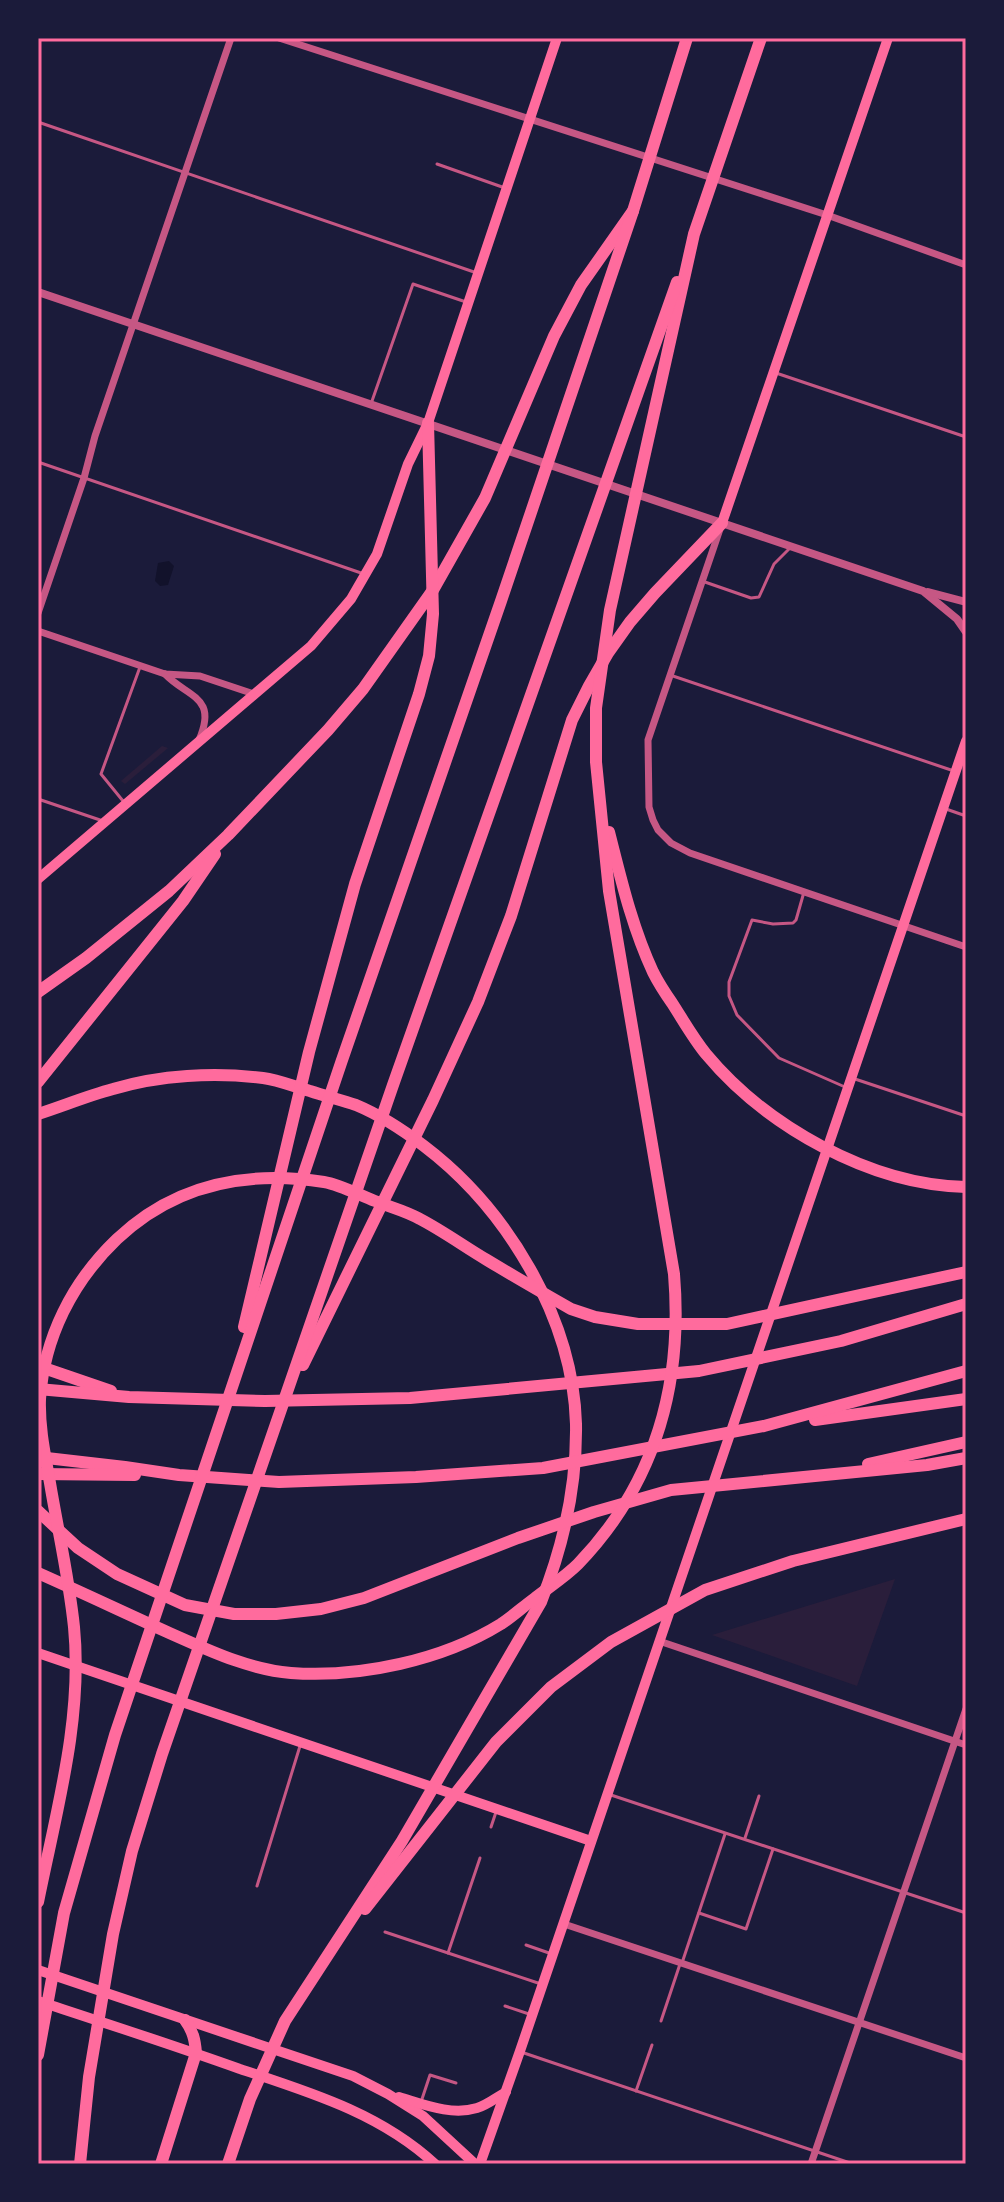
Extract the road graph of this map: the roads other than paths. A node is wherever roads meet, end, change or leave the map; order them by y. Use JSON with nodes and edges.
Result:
{"nodes":[{"id":1,"x":231,"y":38,"type":"edge"},
{"id":2,"x":279,"y":38,"type":"edge"},
{"id":3,"x":557,"y":38,"type":"edge"},
{"id":4,"x":687,"y":38,"type":"edge"},
{"id":5,"x":761,"y":38,"type":"edge"},
{"id":6,"x":888,"y":38,"type":"edge"},
{"id":7,"x":530,"y":119,"type":"junction"},
{"id":8,"x":38,"y":122,"type":"edge"},
{"id":9,"x":437,"y":164,"type":"dead end"},
{"id":10,"x":185,"y":172,"type":"junction"},
{"id":11,"x":506,"y":188,"type":"junction"},
{"id":12,"x":633,"y":211,"type":"junction"},
{"id":13,"x":827,"y":215,"type":"junction"},
{"id":14,"x":694,"y":234,"type":"junction"},
{"id":15,"x":966,"y":265,"type":"edge"},
{"id":16,"x":478,"y":273,"type":"junction"},
{"id":17,"x":38,"y":292,"type":"edge"},
{"id":18,"x":468,"y":303,"type":"junction"},
{"id":19,"x":134,"y":324,"type":"junction"},
{"id":20,"x":774,"y":372,"type":"junction"},
{"id":21,"x":371,"y":405,"type":"junction"},
{"id":22,"x":428,"y":423,"type":"junction"},
{"id":23,"x":966,"y":437,"type":"edge"},
{"id":24,"x":38,"y":462,"type":"edge"},
{"id":25,"x":84,"y":478,"type":"junction"},
{"id":26,"x":722,"y":523,"type":"junction"},
{"id":27,"x":791,"y":547,"type":"junction"},
{"id":28,"x":366,"y":575,"type":"junction"},
{"id":29,"x":702,"y":581,"type":"junction"},
{"id":30,"x":923,"y":591,"type":"junction"},
{"id":31,"x":966,"y":602,"type":"edge"},
{"id":32,"x":38,"y":613,"type":"edge"},
{"id":33,"x":38,"y":631,"type":"edge"},
{"id":34,"x":966,"y":632,"type":"edge"},
{"id":35,"x":141,"y":665,"type":"junction"},
{"id":36,"x":165,"y":674,"type":"junction"},
{"id":37,"x":670,"y":675,"type":"junction"},
{"id":38,"x":254,"y":694,"type":"junction"},
{"id":39,"x":199,"y":741,"type":"junction"},
{"id":40,"x":966,"y":741,"type":"edge"},
{"id":41,"x":956,"y":772,"type":"junction"},
{"id":42,"x":598,"y":790,"type":"junction"},
{"id":43,"x":38,"y":799,"type":"edge"},
{"id":44,"x":125,"y":804,"type":"junction"},
{"id":45,"x":943,"y":808,"type":"junction"},
{"id":46,"x":966,"y":816,"type":"edge"},
{"id":47,"x":105,"y":821,"type":"junction"},
{"id":48,"x":228,"y":835,"type":"junction"},
{"id":49,"x":38,"y":879,"type":"edge"},
{"id":50,"x":804,"y":892,"type":"junction"},
{"id":51,"x":904,"y":927,"type":"junction"},
{"id":52,"x":966,"y":947,"type":"edge"},
{"id":53,"x":38,"y":992,"type":"edge"},
{"id":54,"x":38,"y":1082,"type":"edge"},
{"id":55,"x":850,"y":1083,"type":"junction"},
{"id":56,"x":38,"y":1114,"type":"edge"},
{"id":57,"x":966,"y":1116,"type":"edge"},
{"id":58,"x":966,"y":1187,"type":"edge"},
{"id":59,"x":966,"y":1272,"type":"edge"},
{"id":60,"x":966,"y":1304,"type":"edge"},
{"id":61,"x":38,"y":1366,"type":"edge"},
{"id":62,"x":966,"y":1371,"type":"edge"},
{"id":63,"x":38,"y":1389,"type":"edge"},
{"id":64,"x":129,"y":1397,"type":"junction"},
{"id":65,"x":966,"y":1399,"type":"edge"},
{"id":66,"x":227,"y":1400,"type":"junction"},
{"id":67,"x":281,"y":1411,"type":"junction"},
{"id":68,"x":764,"y":1426,"type":"junction"},
{"id":69,"x":966,"y":1442,"type":"edge"},
{"id":70,"x":38,"y":1457,"type":"edge"},
{"id":71,"x":966,"y":1458,"type":"edge"},
{"id":72,"x":38,"y":1474,"type":"edge"},
{"id":73,"x":179,"y":1475,"type":"junction"},
{"id":74,"x":814,"y":1476,"type":"junction"},
{"id":75,"x":38,"y":1511,"type":"edge"},
{"id":76,"x":966,"y":1519,"type":"edge"},
{"id":77,"x":38,"y":1573,"type":"edge"},
{"id":78,"x":659,"y":1641,"type":"junction"},
{"id":79,"x":38,"y":1653,"type":"edge"},
{"id":80,"x":966,"y":1709,"type":"edge"},
{"id":81,"x":955,"y":1741,"type":"junction"},
{"id":82,"x":301,"y":1742,"type":"junction"},
{"id":83,"x":966,"y":1745,"type":"edge"},
{"id":84,"x":608,"y":1794,"type":"junction"},
{"id":85,"x":759,"y":1796,"type":"dead end"},
{"id":86,"x":497,"y":1808,"type":"junction"},
{"id":87,"x":491,"y":1827,"type":"dead end"},
{"id":88,"x":726,"y":1833,"type":"junction"},
{"id":89,"x":744,"y":1839,"type":"junction"},
{"id":90,"x":591,"y":1841,"type":"junction"},
{"id":91,"x":773,"y":1849,"type":"junction"},
{"id":92,"x":480,"y":1858,"type":"dead end"},
{"id":93,"x":257,"y":1886,"type":"dead end"},
{"id":94,"x":903,"y":1892,"type":"junction"},
{"id":95,"x":38,"y":1902,"type":"edge"},
{"id":96,"x":699,"y":1913,"type":"junction"},
{"id":97,"x":966,"y":1913,"type":"edge"},
{"id":98,"x":564,"y":1924,"type":"junction"},
{"id":99,"x":385,"y":1932,"type":"dead end"},
{"id":100,"x":526,"y":1945,"type":"dead end"},
{"id":101,"x":448,"y":1953,"type":"junction"},
{"id":102,"x":553,"y":1954,"type":"junction"},
{"id":103,"x":327,"y":1955,"type":"junction"},
{"id":104,"x":681,"y":1963,"type":"junction"},
{"id":105,"x":38,"y":1970,"type":"edge"},
{"id":106,"x":543,"y":1985,"type":"junction"},
{"id":107,"x":38,"y":2001,"type":"edge"},
{"id":108,"x":505,"y":2006,"type":"dead end"},
{"id":109,"x":533,"y":2016,"type":"junction"},
{"id":110,"x":185,"y":2020,"type":"junction"},
{"id":111,"x":661,"y":2021,"type":"dead end"},
{"id":112,"x":860,"y":2022,"type":"junction"},
{"id":113,"x":652,"y":2045,"type":"dead end"},
{"id":114,"x":520,"y":2051,"type":"junction"},
{"id":115,"x":196,"y":2053,"type":"junction"},
{"id":116,"x":38,"y":2055,"type":"edge"},
{"id":117,"x":966,"y":2058,"type":"edge"},
{"id":118,"x":456,"y":2083,"type":"dead end"},
{"id":119,"x":636,"y":2091,"type":"junction"},
{"id":120,"x":506,"y":2092,"type":"junction"},
{"id":121,"x":388,"y":2094,"type":"junction"},
{"id":122,"x":421,"y":2103,"type":"junction"},
{"id":123,"x":815,"y":2151,"type":"junction"},
{"id":124,"x":80,"y":2164,"type":"edge"},
{"id":125,"x":161,"y":2164,"type":"edge"},
{"id":126,"x":228,"y":2164,"type":"edge"},
{"id":127,"x":435,"y":2164,"type":"edge"},
{"id":128,"x":478,"y":2164,"type":"edge"},
{"id":129,"x":811,"y":2164,"type":"edge"},
{"id":130,"x":853,"y":2164,"type":"edge"}],
"edges":[{"from":1,"to":10,"type":"street"},
{"from":2,"to":7,"type":"street"},
{"from":3,"to":7,"type":"main road"},
{"from":4,"to":12,"type":"highway"},
{"from":5,"to":14,"type":"highway"},
{"from":6,"to":13,"type":"main road"},
{"from":7,"to":11,"type":"main road"},
{"from":7,"to":13,"type":"street"},
{"from":8,"to":10,"type":"lane"},
{"from":9,"to":11,"type":"lane"},
{"from":10,"to":16,"type":"lane"},
{"from":10,"to":19,"type":"street"},
{"from":11,"to":16,"type":"main road"},
{"from":12,"to":48,"type":"highway"},
{"from":12,"to":66,"type":"highway"},
{"from":13,"to":15,"type":"street"},
{"from":13,"to":20,"type":"main road"},
{"from":14,"to":42,"type":"highway"},
{"from":14,"to":67,"type":"highway"},
{"from":16,"to":18,"type":"main road"},
{"from":17,"to":19,"type":"street"},
{"from":18,"to":21,"type":"lane"},
{"from":18,"to":22,"type":"main road"},
{"from":19,"to":21,"type":"street"},
{"from":19,"to":25,"type":"street"},
{"from":20,"to":23,"type":"lane"},
{"from":20,"to":26,"type":"main road"},
{"from":21,"to":22,"type":"street"},
{"from":22,"to":26,"type":"street"},
{"from":22,"to":28,"type":"main road"},
{"from":22,"to":66,"type":"highway"},
{"from":24,"to":25,"type":"lane"},
{"from":25,"to":28,"type":"lane"},
{"from":25,"to":32,"type":"street"},
{"from":26,"to":27,"type":"street"},
{"from":26,"to":29,"type":"street"},
{"from":26,"to":67,"type":"highway"},
{"from":27,"to":29,"type":"lane"},
{"from":27,"to":30,"type":"street"},
{"from":28,"to":38,"type":"main road"},
{"from":29,"to":37,"type":"street"},
{"from":30,"to":31,"type":"street"},
{"from":30,"to":34,"type":"street"},
{"from":33,"to":35,"type":"street"},
{"from":35,"to":36,"type":"street"},
{"from":35,"to":44,"type":"lane"},
{"from":36,"to":38,"type":"street"},
{"from":36,"to":39,"type":"street"},
{"from":37,"to":41,"type":"lane"},
{"from":37,"to":50,"type":"street"},
{"from":38,"to":39,"type":"main road"},
{"from":39,"to":44,"type":"main road"},
{"from":40,"to":41,"type":"main road"},
{"from":41,"to":45,"type":"main road"},
{"from":42,"to":58,"type":"highway"},
{"from":42,"to":77,"type":"highway"},
{"from":43,"to":47,"type":"lane"},
{"from":44,"to":47,"type":"main road"},
{"from":45,"to":46,"type":"lane"},
{"from":45,"to":51,"type":"main road"},
{"from":47,"to":49,"type":"main road"},
{"from":48,"to":53,"type":"highway"},
{"from":48,"to":54,"type":"highway"},
{"from":50,"to":51,"type":"street"},
{"from":50,"to":55,"type":"lane"},
{"from":51,"to":52,"type":"street"},
{"from":51,"to":55,"type":"main road"},
{"from":55,"to":57,"type":"lane"},
{"from":55,"to":78,"type":"main road"},
{"from":56,"to":103,"type":"highway"},
{"from":59,"to":95,"type":"highway"},
{"from":60,"to":64,"type":"highway"},
{"from":61,"to":64,"type":"highway"},
{"from":62,"to":68,"type":"highway"},
{"from":63,"to":64,"type":"highway"},
{"from":65,"to":68,"type":"highway"},
{"from":66,"to":116,"type":"highway"},
{"from":67,"to":124,"type":"highway"},
{"from":68,"to":73,"type":"highway"},
{"from":69,"to":74,"type":"highway"},
{"from":70,"to":73,"type":"highway"},
{"from":71,"to":74,"type":"highway"},
{"from":72,"to":73,"type":"highway"},
{"from":74,"to":75,"type":"highway"},
{"from":76,"to":103,"type":"highway"},
{"from":78,"to":81,"type":"street"},
{"from":78,"to":84,"type":"main road"},
{"from":79,"to":82,"type":"main road"},
{"from":80,"to":81,"type":"street"},
{"from":81,"to":83,"type":"street"},
{"from":81,"to":94,"type":"street"},
{"from":82,"to":86,"type":"main road"},
{"from":82,"to":93,"type":"lane"},
{"from":84,"to":88,"type":"lane"},
{"from":84,"to":90,"type":"main road"},
{"from":85,"to":89,"type":"lane"},
{"from":86,"to":87,"type":"lane"},
{"from":86,"to":90,"type":"main road"},
{"from":88,"to":89,"type":"lane"},
{"from":88,"to":96,"type":"lane"},
{"from":89,"to":91,"type":"lane"},
{"from":90,"to":98,"type":"main road"},
{"from":91,"to":94,"type":"lane"},
{"from":91,"to":96,"type":"lane"},
{"from":92,"to":101,"type":"lane"},
{"from":94,"to":97,"type":"lane"},
{"from":94,"to":112,"type":"street"},
{"from":96,"to":104,"type":"lane"},
{"from":98,"to":102,"type":"main road"},
{"from":98,"to":104,"type":"street"},
{"from":99,"to":101,"type":"lane"},
{"from":100,"to":102,"type":"lane"},
{"from":101,"to":106,"type":"lane"},
{"from":102,"to":106,"type":"main road"},
{"from":103,"to":126,"type":"highway"},
{"from":104,"to":111,"type":"lane"},
{"from":104,"to":112,"type":"street"},
{"from":105,"to":110,"type":"main road"},
{"from":106,"to":109,"type":"main road"},
{"from":107,"to":115,"type":"main road"},
{"from":108,"to":109,"type":"lane"},
{"from":109,"to":114,"type":"main road"},
{"from":110,"to":115,"type":"highway"},
{"from":110,"to":121,"type":"main road"},
{"from":112,"to":117,"type":"street"},
{"from":112,"to":123,"type":"street"},
{"from":113,"to":119,"type":"lane"},
{"from":114,"to":119,"type":"lane"},
{"from":114,"to":120,"type":"main road"},
{"from":115,"to":125,"type":"highway"},
{"from":115,"to":127,"type":"main road"},
{"from":118,"to":122,"type":"lane"},
{"from":119,"to":123,"type":"lane"},
{"from":120,"to":122,"type":"main road"},
{"from":120,"to":128,"type":"main road"},
{"from":121,"to":122,"type":"main road"},
{"from":121,"to":128,"type":"main road"},
{"from":123,"to":129,"type":"street"},
{"from":123,"to":130,"type":"lane"}]}
